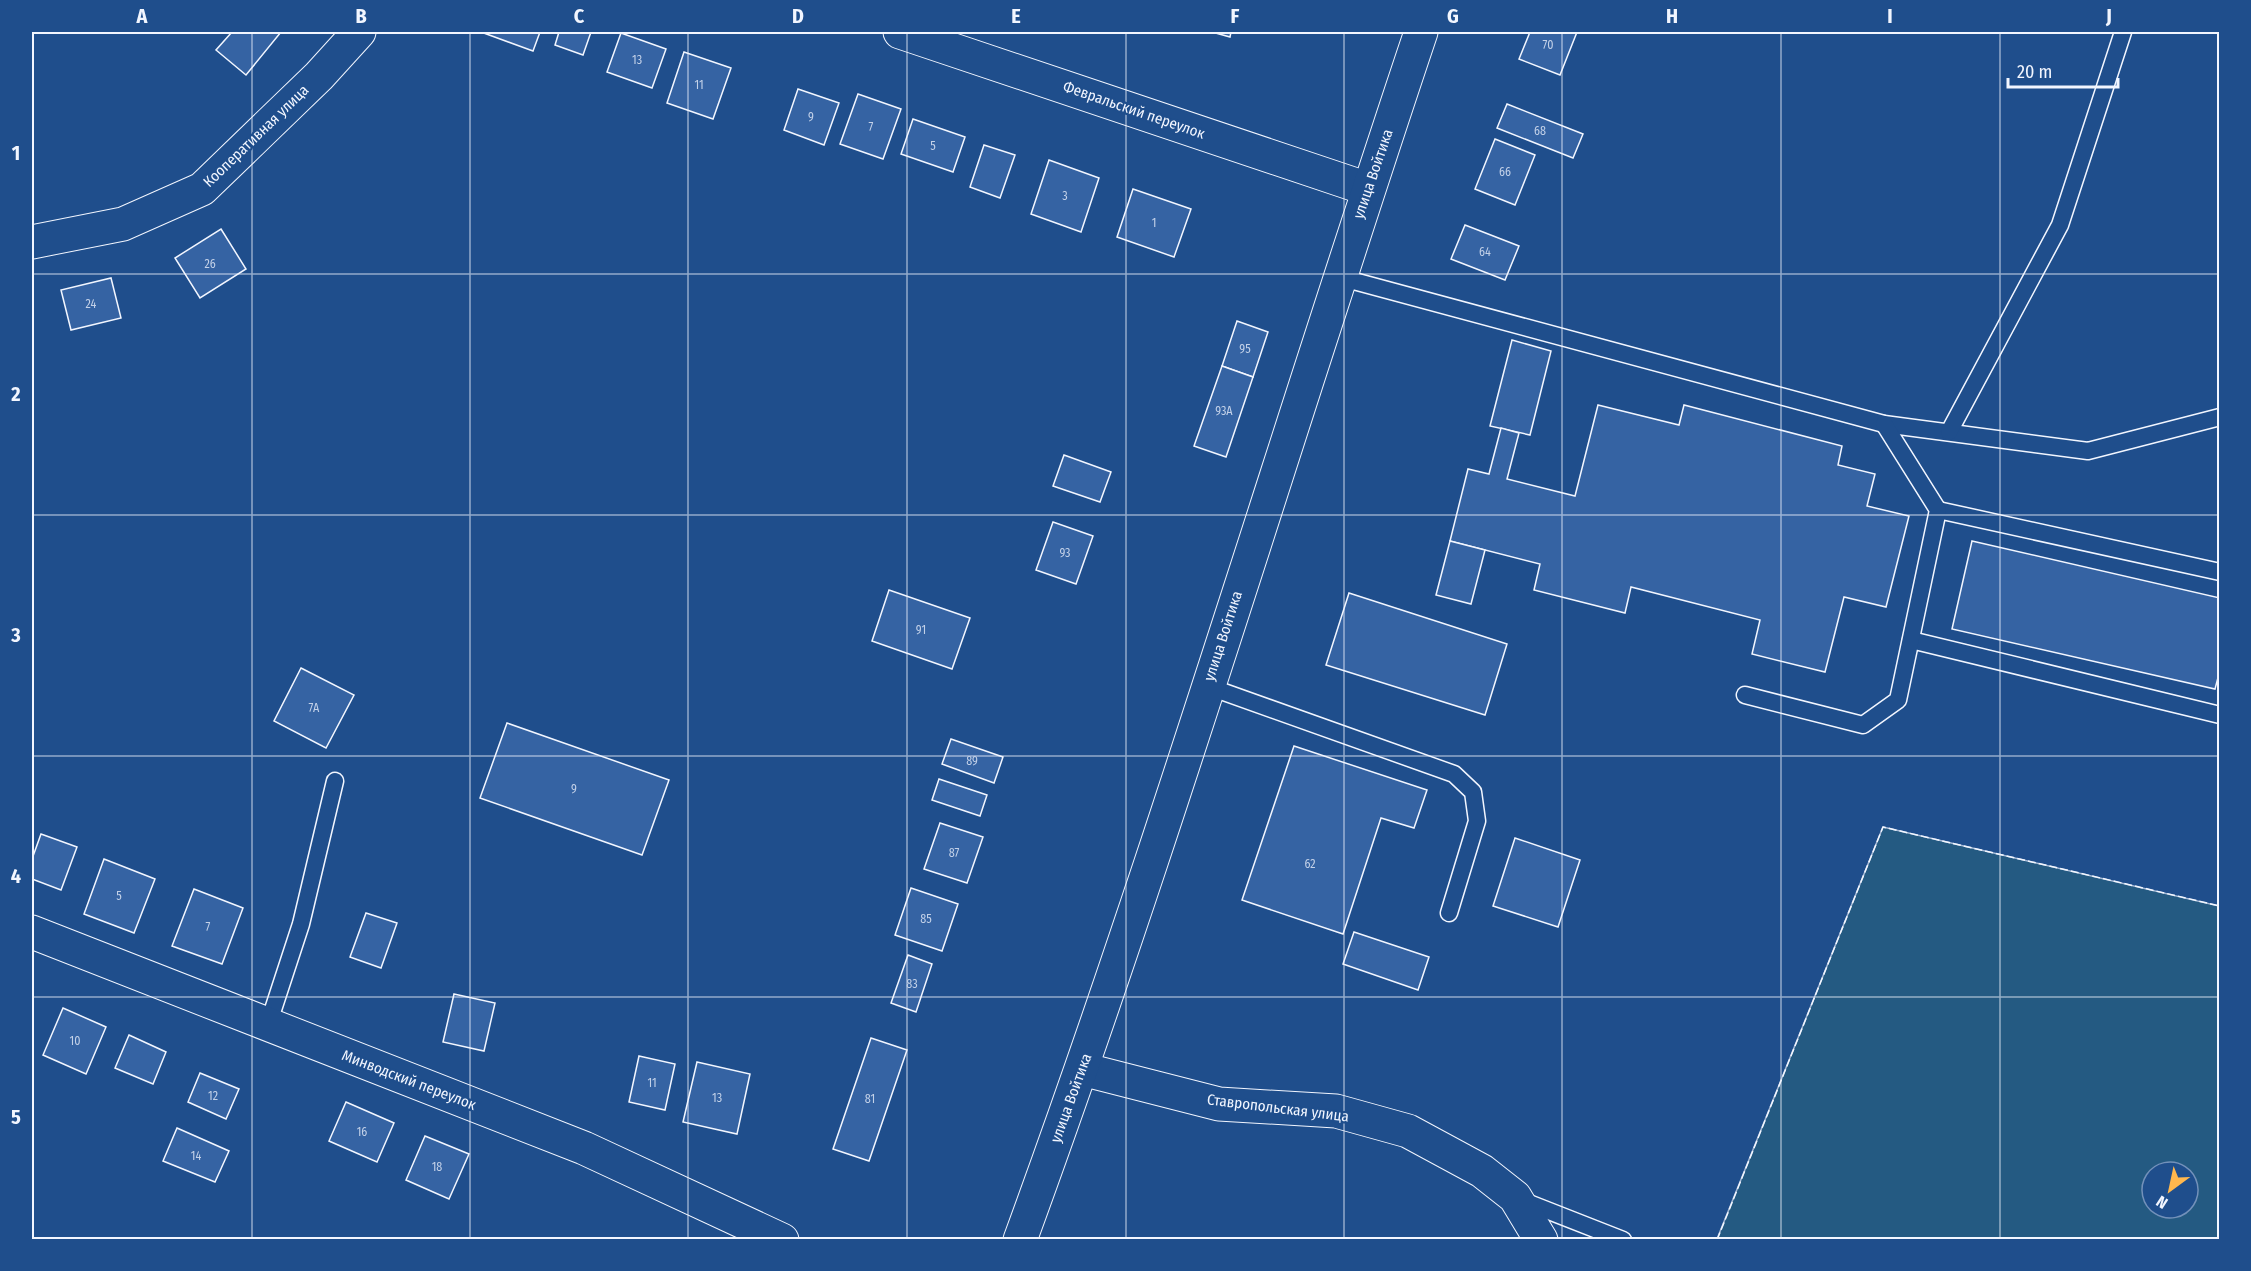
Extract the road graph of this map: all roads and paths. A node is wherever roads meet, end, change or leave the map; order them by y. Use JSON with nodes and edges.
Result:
{"nodes":[{"id":1,"x":359,"y":32,"type":"edge"},
{"id":2,"x":900,"y":32,"type":"edge"},
{"id":3,"x":1421,"y":32,"type":"edge"},
{"id":4,"x":2123,"y":32,"type":"edge"},
{"id":5,"x":1368,"y":189,"type":"junction"},
{"id":6,"x":32,"y":242,"type":"edge"},
{"id":7,"x":1339,"y":277,"type":"junction"},
{"id":8,"x":2220,"y":417,"type":"edge"},
{"id":9,"x":1884,"y":424,"type":"junction"},
{"id":10,"x":1949,"y":432,"type":"junction"},
{"id":11,"x":1938,"y":510,"type":"junction"},
{"id":12,"x":2220,"y":572,"type":"edge"},
{"id":13,"x":1911,"y":640,"type":"junction"},
{"id":14,"x":1207,"y":686,"type":"junction"},
{"id":15,"x":1745,"y":695,"type":"dead end"},
{"id":16,"x":2220,"y":716,"type":"edge"},
{"id":17,"x":334,"y":781,"type":"dead end"},
{"id":18,"x":1449,"y":913,"type":"dead end"},
{"id":19,"x":32,"y":932,"type":"edge"},
{"id":20,"x":268,"y":1025,"type":"junction"},
{"id":21,"x":1082,"y":1069,"type":"junction"},
{"id":22,"x":1515,"y":1197,"type":"junction"},
{"id":23,"x":782,"y":1239,"type":"edge"},
{"id":24,"x":1020,"y":1239,"type":"edge"},
{"id":25,"x":1541,"y":1239,"type":"edge"},
{"id":26,"x":1623,"y":1239,"type":"edge"}],
"edges":[{"from":1,"to":6,"type":"street","name":"Кооперативная улица"},
{"from":2,"to":5,"type":"street","name":"Февральский переулок"},
{"from":3,"to":5,"type":"street","name":"улица Войтика"},
{"from":4,"to":10,"type":"lane"},
{"from":5,"to":7,"type":"street","name":"улица Войтика"},
{"from":7,"to":9,"type":"lane"},
{"from":7,"to":14,"type":"street","name":"улица Войтика"},
{"from":8,"to":10,"type":"lane"},
{"from":9,"to":10,"type":"lane"},
{"from":9,"to":11,"type":"lane"},
{"from":11,"to":12,"type":"lane"},
{"from":11,"to":13,"type":"lane"},
{"from":13,"to":15,"type":"lane"},
{"from":13,"to":16,"type":"lane"},
{"from":14,"to":18,"type":"lane"},
{"from":14,"to":21,"type":"street","name":"улица Войтика"},
{"from":17,"to":20,"type":"lane"},
{"from":19,"to":20,"type":"street","name":"Минводский переулок"},
{"from":20,"to":23,"type":"street","name":"Минводский переулок"},
{"from":21,"to":22,"type":"street","name":"Ставропольская улица"},
{"from":21,"to":24,"type":"street","name":"улица Войтика"},
{"from":22,"to":25,"type":"street","name":"Ставропольская улица"},
{"from":22,"to":26,"type":"lane"}]}
